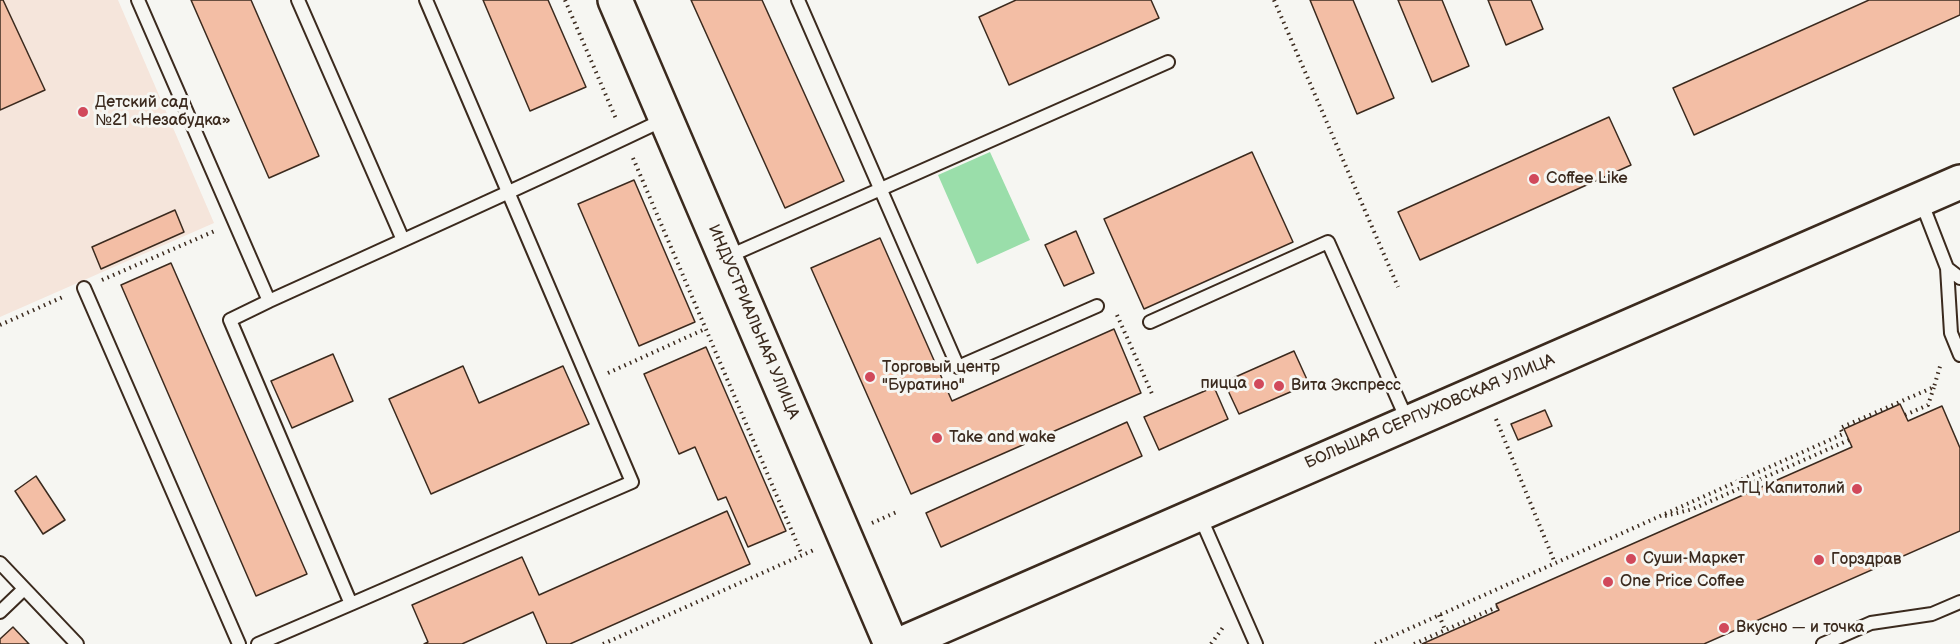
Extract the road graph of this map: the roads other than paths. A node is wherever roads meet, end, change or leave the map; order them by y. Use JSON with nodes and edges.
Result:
{"nodes":[{"id":1,"x":138,"y":0,"type":"edge"},
{"id":2,"x":298,"y":0,"type":"edge"},
{"id":3,"x":426,"y":0,"type":"edge"},
{"id":4,"x":615,"y":0,"type":"edge"},
{"id":5,"x":798,"y":0,"type":"edge"},
{"id":6,"x":1168,"y":62,"type":"dead end"},
{"id":7,"x":666,"y":118,"type":"junction"},
{"id":8,"x":1960,"y":182,"type":"edge"},
{"id":9,"x":881,"y":189,"type":"junction"},
{"id":10,"x":507,"y":192,"type":"junction"},
{"id":11,"x":1921,"y":200,"type":"junction"},
{"id":12,"x":403,"y":240,"type":"junction"},
{"id":13,"x":726,"y":257,"type":"junction"},
{"id":14,"x":1947,"y":268,"type":"junction"},
{"id":15,"x":1960,"y":278,"type":"edge"},
{"id":16,"x":84,"y":288,"type":"road end"},
{"id":17,"x":269,"y":301,"type":"junction"},
{"id":18,"x":1097,"y":306,"type":"road end"},
{"id":19,"x":1150,"y":322,"type":"dead end"},
{"id":20,"x":1960,"y":355,"type":"edge"},
{"id":21,"x":1408,"y":422,"type":"junction"},
{"id":22,"x":1199,"y":513,"type":"junction"},
{"id":23,"x":0,"y":563,"type":"edge"},
{"id":24,"x":24,"y":589,"type":"junction"},
{"id":25,"x":1960,"y":602,"type":"edge"},
{"id":26,"x":351,"y":604,"type":"junction"},
{"id":27,"x":0,"y":612,"type":"edge"},
{"id":28,"x":77,"y":644,"type":"edge"},
{"id":29,"x":238,"y":644,"type":"edge"},
{"id":30,"x":258,"y":644,"type":"edge"},
{"id":31,"x":891,"y":644,"type":"edge"},
{"id":32,"x":901,"y":644,"type":"edge"},
{"id":33,"x":1256,"y":644,"type":"edge"},
{"id":34,"x":1823,"y":644,"type":"edge"}],
"edges":[{"from":1,"to":17,"type":"lane"},
{"from":2,"to":12,"type":"lane"},
{"from":3,"to":10,"type":"lane"},
{"from":4,"to":7,"type":"main road","name":"ИНДУСТРИАЛЬНАЯ УЛИЦА"},
{"from":5,"to":9,"type":"lane"},
{"from":6,"to":9,"type":"lane"},
{"from":7,"to":10,"type":"lane"},
{"from":7,"to":13,"type":"main road","name":"ИНДУСТРИАЛЬНАЯ УЛИЦА"},
{"from":8,"to":11,"type":"main road","name":"БОЛЬШАЯ СЕРПУХОВСКАЯ УЛИЦА"},
{"from":9,"to":13,"type":"lane"},
{"from":9,"to":18,"type":"lane"},
{"from":10,"to":12,"type":"lane"},
{"from":10,"to":26,"type":"lane"},
{"from":11,"to":14,"type":"lane"},
{"from":11,"to":21,"type":"main road","name":"БОЛЬШАЯ СЕРПУХОВСКАЯ УЛИЦА"},
{"from":12,"to":17,"type":"lane"},
{"from":13,"to":31,"type":"main road","name":"ИНДУСТРИАЛЬНАЯ УЛИЦА"},
{"from":14,"to":15,"type":"lane"},
{"from":14,"to":20,"type":"lane"},
{"from":16,"to":29,"type":"lane"},
{"from":17,"to":26,"type":"lane"},
{"from":19,"to":21,"type":"lane"},
{"from":21,"to":22,"type":"main road","name":"БОЛЬШАЯ СЕРПУХОВСКАЯ УЛИЦА"},
{"from":22,"to":32,"type":"main road","name":"БОЛЬШАЯ СЕРПУХОВСКАЯ УЛИЦА"},
{"from":22,"to":33,"type":"lane"},
{"from":23,"to":24,"type":"lane"},
{"from":24,"to":27,"type":"lane"},
{"from":24,"to":28,"type":"lane"},
{"from":25,"to":34,"type":"lane"},
{"from":26,"to":30,"type":"lane"}]}
